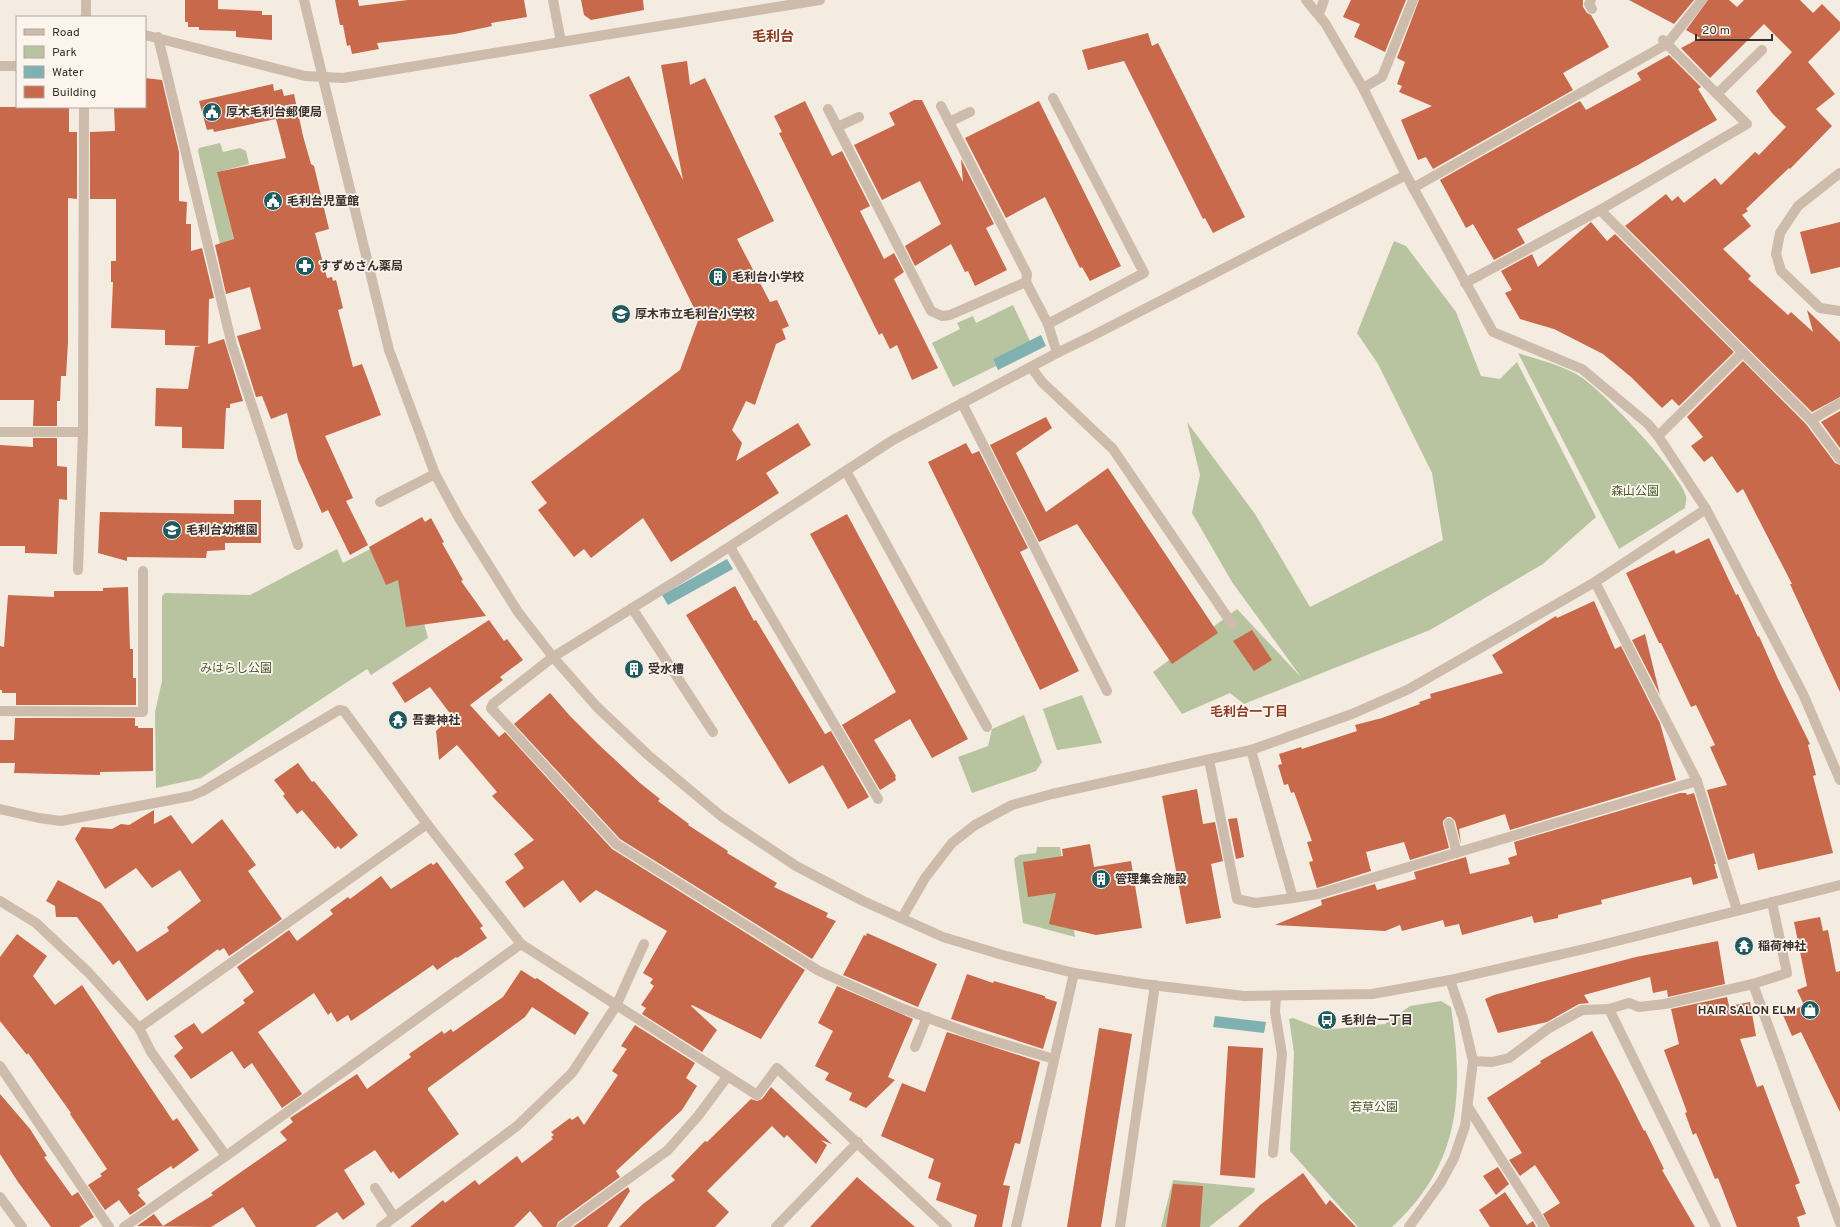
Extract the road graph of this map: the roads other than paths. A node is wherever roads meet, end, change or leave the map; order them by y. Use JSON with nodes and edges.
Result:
{"nodes":[{"id":1,"x":86,"y":0,"type":"edge"},
{"id":2,"x":304,"y":0,"type":"edge"},
{"id":3,"x":553,"y":0,"type":"edge"},
{"id":4,"x":820,"y":0,"type":"edge"},
{"id":5,"x":1306,"y":0,"type":"edge"},
{"id":6,"x":1324,"y":0,"type":"edge"},
{"id":7,"x":1413,"y":0,"type":"edge"},
{"id":8,"x":1702,"y":0,"type":"edge"},
{"id":9,"x":1319,"y":14,"type":"junction"},
{"id":10,"x":86,"y":16,"type":"edge"},
{"id":11,"x":146,"y":35,"type":"edge"},
{"id":12,"x":158,"y":37,"type":"junction"},
{"id":13,"x":561,"y":42,"type":"junction"},
{"id":14,"x":1664,"y":42,"type":"junction"},
{"id":15,"x":1762,"y":50,"type":"dead end"},
{"id":16,"x":0,"y":66,"type":"edge"},
{"id":17,"x":16,"y":66,"type":"edge"},
{"id":18,"x":324,"y":77,"type":"junction"},
{"id":19,"x":1363,"y":88,"type":"junction"},
{"id":20,"x":1717,"y":94,"type":"junction"},
{"id":21,"x":1053,"y":98,"type":"dead end"},
{"id":22,"x":941,"y":106,"type":"dead end"},
{"id":23,"x":84,"y":108,"type":"edge"},
{"id":24,"x":828,"y":109,"type":"dead end"},
{"id":25,"x":970,"y":112,"type":"dead end"},
{"id":26,"x":859,"y":117,"type":"dead end"},
{"id":27,"x":949,"y":122,"type":"junction"},
{"id":28,"x":837,"y":127,"type":"junction"},
{"id":29,"x":1840,"y":173,"type":"edge"},
{"id":30,"x":1406,"y":175,"type":"junction"},
{"id":31,"x":1413,"y":188,"type":"junction"},
{"id":32,"x":1600,"y":210,"type":"junction"},
{"id":33,"x":1026,"y":282,"type":"junction"},
{"id":34,"x":1465,"y":283,"type":"junction"},
{"id":35,"x":1840,"y":311,"type":"edge"},
{"id":36,"x":1048,"y":324,"type":"junction"},
{"id":37,"x":1743,"y":352,"type":"junction"},
{"id":38,"x":1057,"y":353,"type":"junction"},
{"id":39,"x":1031,"y":367,"type":"junction"},
{"id":40,"x":1840,"y":403,"type":"edge"},
{"id":41,"x":962,"y":404,"type":"junction"},
{"id":42,"x":1812,"y":420,"type":"junction"},
{"id":43,"x":0,"y":432,"type":"edge"},
{"id":44,"x":82,"y":432,"type":"junction"},
{"id":45,"x":1658,"y":436,"type":"junction"},
{"id":46,"x":1840,"y":458,"type":"edge"},
{"id":47,"x":846,"y":471,"type":"junction"},
{"id":48,"x":435,"y":474,"type":"junction"},
{"id":49,"x":380,"y":502,"type":"dead end"},
{"id":50,"x":1706,"y":510,"type":"junction"},
{"id":51,"x":298,"y":545,"type":"dead end"},
{"id":52,"x":730,"y":547,"type":"junction"},
{"id":53,"x":78,"y":570,"type":"dead end"},
{"id":54,"x":143,"y":571,"type":"dead end"},
{"id":55,"x":1595,"y":582,"type":"junction"},
{"id":56,"x":632,"y":608,"type":"junction"},
{"id":57,"x":1232,"y":624,"type":"dead end"},
{"id":58,"x":553,"y":658,"type":"junction"},
{"id":59,"x":1107,"y":691,"type":"dead end"},
{"id":60,"x":0,"y":711,"type":"edge"},
{"id":61,"x":987,"y":728,"type":"dead end"},
{"id":62,"x":713,"y":732,"type":"dead end"},
{"id":63,"x":1251,"y":750,"type":"junction"},
{"id":64,"x":1209,"y":760,"type":"junction"},
{"id":65,"x":1840,"y":780,"type":"edge"},
{"id":66,"x":1697,"y":781,"type":"junction"},
{"id":67,"x":878,"y":799,"type":"dead end"},
{"id":68,"x":0,"y":809,"type":"edge"},
{"id":69,"x":1449,"y":823,"type":"dead end"},
{"id":70,"x":427,"y":824,"type":"junction"},
{"id":71,"x":1457,"y":853,"type":"junction"},
{"id":72,"x":1840,"y":885,"type":"edge"},
{"id":73,"x":1293,"y":898,"type":"junction"},
{"id":74,"x":0,"y":901,"type":"edge"},
{"id":75,"x":1772,"y":902,"type":"junction"},
{"id":76,"x":1736,"y":910,"type":"junction"},
{"id":77,"x":902,"y":918,"type":"junction"},
{"id":78,"x":521,"y":944,"type":"junction"},
{"id":79,"x":644,"y":944,"type":"dead end"},
{"id":80,"x":1074,"y":973,"type":"junction"},
{"id":81,"x":1450,"y":980,"type":"junction"},
{"id":82,"x":1753,"y":984,"type":"junction"},
{"id":83,"x":1155,"y":985,"type":"junction"},
{"id":84,"x":1276,"y":996,"type":"junction"},
{"id":85,"x":616,"y":1006,"type":"junction"},
{"id":86,"x":1608,"y":1009,"type":"junction"},
{"id":87,"x":927,"y":1017,"type":"junction"},
{"id":88,"x":139,"y":1028,"type":"junction"},
{"id":89,"x":915,"y":1047,"type":"dead end"},
{"id":90,"x":1054,"y":1059,"type":"junction"},
{"id":91,"x":1474,"y":1061,"type":"junction"},
{"id":92,"x":0,"y":1066,"type":"edge"},
{"id":93,"x":727,"y":1077,"type":"junction"},
{"id":94,"x":1468,"y":1107,"type":"junction"},
{"id":95,"x":858,"y":1142,"type":"junction"},
{"id":96,"x":1273,"y":1153,"type":"dead end"},
{"id":97,"x":226,"y":1156,"type":"junction"},
{"id":98,"x":375,"y":1188,"type":"dead end"},
{"id":99,"x":0,"y":1196,"type":"edge"},
{"id":100,"x":394,"y":1217,"type":"junction"},
{"id":101,"x":1840,"y":1223,"type":"edge"},
{"id":102,"x":22,"y":1227,"type":"edge"},
{"id":103,"x":109,"y":1227,"type":"edge"},
{"id":104,"x":124,"y":1227,"type":"edge"},
{"id":105,"x":381,"y":1227,"type":"edge"},
{"id":106,"x":562,"y":1227,"type":"edge"},
{"id":107,"x":776,"y":1227,"type":"edge"},
{"id":108,"x":947,"y":1227,"type":"edge"},
{"id":109,"x":1016,"y":1227,"type":"edge"},
{"id":110,"x":1120,"y":1227,"type":"edge"},
{"id":111,"x":1410,"y":1227,"type":"edge"},
{"id":112,"x":1544,"y":1227,"type":"edge"},
{"id":113,"x":1716,"y":1227,"type":"edge"}],
"edges":[{"from":1,"to":10,"type":"street"},
{"from":2,"to":18,"type":"street"},
{"from":3,"to":13,"type":"street"},
{"from":4,"to":13,"type":"street"},
{"from":5,"to":9,"type":"street"},
{"from":6,"to":9,"type":"street"},
{"from":7,"to":19,"type":"street"},
{"from":8,"to":14,"type":"street"},
{"from":9,"to":19,"type":"street"},
{"from":11,"to":12,"type":"street"},
{"from":12,"to":18,"type":"street"},
{"from":12,"to":51,"type":"street"},
{"from":13,"to":18,"type":"street"},
{"from":14,"to":20,"type":"street"},
{"from":14,"to":31,"type":"street"},
{"from":15,"to":20,"type":"street"},
{"from":16,"to":17,"type":"street"},
{"from":18,"to":48,"type":"street"},
{"from":19,"to":30,"type":"street"},
{"from":20,"to":32,"type":"street"},
{"from":21,"to":36,"type":"street"},
{"from":22,"to":27,"type":"street"},
{"from":23,"to":44,"type":"street"},
{"from":24,"to":28,"type":"street"},
{"from":25,"to":27,"type":"street"},
{"from":26,"to":28,"type":"street"},
{"from":27,"to":33,"type":"street"},
{"from":28,"to":33,"type":"street"},
{"from":29,"to":35,"type":"street"},
{"from":30,"to":31,"type":"street"},
{"from":30,"to":38,"type":"street"},
{"from":31,"to":34,"type":"street"},
{"from":32,"to":34,"type":"street"},
{"from":32,"to":37,"type":"street"},
{"from":33,"to":36,"type":"street"},
{"from":34,"to":45,"type":"street"},
{"from":36,"to":38,"type":"street"},
{"from":37,"to":42,"type":"street"},
{"from":37,"to":45,"type":"street"},
{"from":38,"to":39,"type":"street"},
{"from":39,"to":41,"type":"street"},
{"from":39,"to":57,"type":"street"},
{"from":40,"to":42,"type":"street"},
{"from":41,"to":47,"type":"street"},
{"from":41,"to":59,"type":"street"},
{"from":42,"to":46,"type":"street"},
{"from":43,"to":44,"type":"street"},
{"from":44,"to":53,"type":"street"},
{"from":45,"to":50,"type":"street"},
{"from":47,"to":52,"type":"street"},
{"from":47,"to":61,"type":"street"},
{"from":48,"to":49,"type":"street"},
{"from":48,"to":58,"type":"street"},
{"from":50,"to":55,"type":"street"},
{"from":50,"to":65,"type":"street"},
{"from":52,"to":56,"type":"street"},
{"from":52,"to":67,"type":"street"},
{"from":54,"to":60,"type":"street"},
{"from":55,"to":63,"type":"street"},
{"from":55,"to":66,"type":"street"},
{"from":56,"to":58,"type":"street"},
{"from":56,"to":62,"type":"street"},
{"from":58,"to":77,"type":"street"},
{"from":58,"to":87,"type":"street"},
{"from":63,"to":64,"type":"street"},
{"from":63,"to":73,"type":"street"},
{"from":64,"to":73,"type":"street"},
{"from":64,"to":77,"type":"street"},
{"from":66,"to":71,"type":"street"},
{"from":66,"to":76,"type":"street"},
{"from":68,"to":70,"type":"street"},
{"from":69,"to":71,"type":"street"},
{"from":70,"to":78,"type":"street"},
{"from":70,"to":88,"type":"street"},
{"from":71,"to":73,"type":"street"},
{"from":72,"to":75,"type":"street"},
{"from":74,"to":88,"type":"street"},
{"from":75,"to":76,"type":"street"},
{"from":75,"to":82,"type":"street"},
{"from":76,"to":81,"type":"street"},
{"from":77,"to":80,"type":"street"},
{"from":78,"to":85,"type":"street"},
{"from":78,"to":97,"type":"street"},
{"from":79,"to":85,"type":"street"},
{"from":80,"to":83,"type":"street"},
{"from":80,"to":90,"type":"street"},
{"from":81,"to":84,"type":"street"},
{"from":81,"to":91,"type":"street"},
{"from":82,"to":86,"type":"street"},
{"from":82,"to":101,"type":"street"},
{"from":83,"to":84,"type":"street"},
{"from":83,"to":110,"type":"street"},
{"from":84,"to":96,"type":"street"},
{"from":85,"to":93,"type":"street"},
{"from":85,"to":100,"type":"street"},
{"from":86,"to":91,"type":"street"},
{"from":86,"to":113,"type":"street"},
{"from":87,"to":89,"type":"street"},
{"from":87,"to":90,"type":"street"},
{"from":88,"to":97,"type":"street"},
{"from":90,"to":109,"type":"street"},
{"from":91,"to":94,"type":"street"},
{"from":92,"to":103,"type":"street"},
{"from":93,"to":95,"type":"street"},
{"from":93,"to":106,"type":"street"},
{"from":94,"to":111,"type":"street"},
{"from":94,"to":112,"type":"street"},
{"from":95,"to":107,"type":"street"},
{"from":95,"to":108,"type":"street"},
{"from":97,"to":104,"type":"street"},
{"from":98,"to":100,"type":"street"},
{"from":99,"to":102,"type":"street"},
{"from":100,"to":105,"type":"street"}]}
